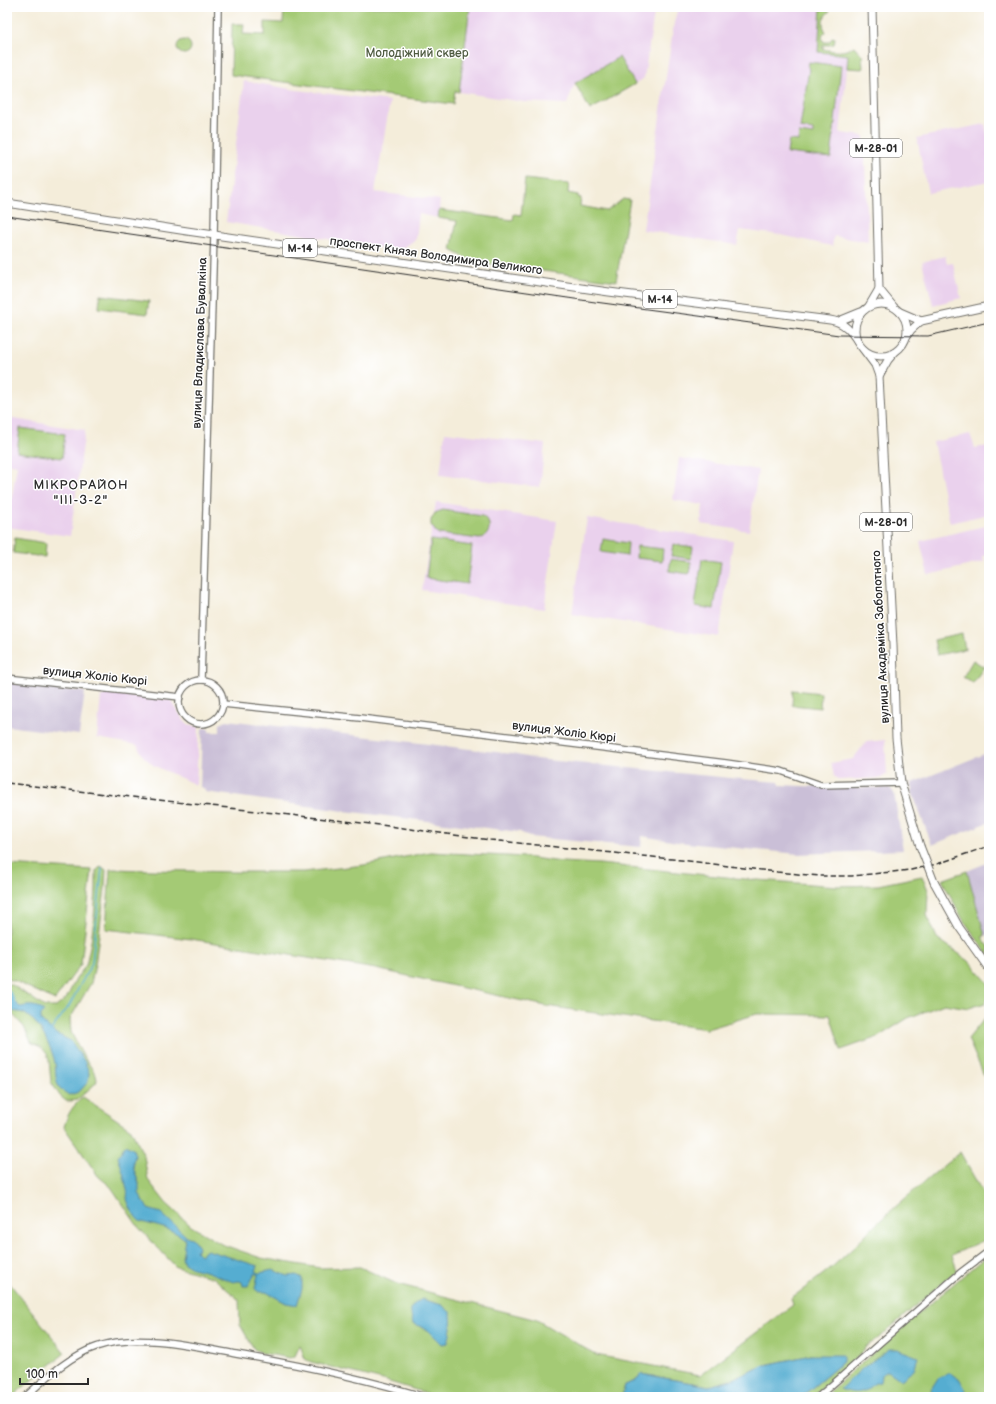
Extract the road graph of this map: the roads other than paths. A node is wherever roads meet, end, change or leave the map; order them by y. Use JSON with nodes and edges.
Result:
{"nodes":[{"id":1,"x":218,"y":7,"type":"edge"},
{"id":2,"x":872,"y":7,"type":"edge"},
{"id":3,"x":7,"y":203,"type":"edge"},
{"id":4,"x":214,"y":235,"type":"junction"},
{"id":5,"x":879,"y":289,"type":"junction"},
{"id":6,"x":869,"y":306,"type":"junction"},
{"id":7,"x":893,"y":306,"type":"junction"},
{"id":8,"x":989,"y":306,"type":"edge"},
{"id":9,"x":862,"y":311,"type":"junction"},
{"id":10,"x":900,"y":312,"type":"junction"},
{"id":11,"x":839,"y":321,"type":"junction"},
{"id":12,"x":921,"y":321,"type":"junction"},
{"id":13,"x":906,"y":337,"type":"junction"},
{"id":14,"x":858,"y":342,"type":"junction"},
{"id":15,"x":863,"y":349,"type":"junction"},
{"id":16,"x":895,"y":352,"type":"junction"},
{"id":17,"x":879,"y":376,"type":"junction"},
{"id":18,"x":7,"y":678,"type":"edge"},
{"id":19,"x":201,"y":680,"type":"junction"},
{"id":20,"x":180,"y":697,"type":"junction"},
{"id":21,"x":223,"y":704,"type":"junction"},
{"id":22,"x":901,"y":783,"type":"junction"},
{"id":23,"x":989,"y":969,"type":"edge"},
{"id":24,"x":989,"y":1251,"type":"edge"},
{"id":25,"x":25,"y":1397,"type":"edge"},
{"id":26,"x":425,"y":1397,"type":"edge"},
{"id":27,"x":818,"y":1397,"type":"edge"}],
"edges":[{"from":1,"to":4,"type":"street","name":"вулиця Владислава Бувалкіна"},
{"from":2,"to":5,"type":"main road","number":"М-28-01"},
{"from":3,"to":4,"type":"main road","name":"проспект Князя Володимира Великого","number":"М-14"},
{"from":4,"to":11,"type":"main road","name":"проспект Князя Володимира Великого","number":"М-14"},
{"from":4,"to":19,"type":"street","name":"вулиця Владислава Бувалкіна"},
{"from":5,"to":6,"type":"main road"},
{"from":5,"to":7,"type":"main road"},
{"from":6,"to":7,"type":"main road"},
{"from":6,"to":9,"type":"main road"},
{"from":7,"to":10,"type":"main road"},
{"from":8,"to":12,"type":"main road"},
{"from":9,"to":11,"type":"main road"},
{"from":9,"to":14,"type":"main road"},
{"from":10,"to":12,"type":"main road"},
{"from":10,"to":13,"type":"main road"},
{"from":11,"to":14,"type":"main road"},
{"from":12,"to":13,"type":"main road"},
{"from":13,"to":16,"type":"main road"},
{"from":14,"to":15,"type":"main road"},
{"from":15,"to":16,"type":"main road"},
{"from":15,"to":17,"type":"main road","name":"вулиця Академіка Заболотного","number":"М-28-01"},
{"from":16,"to":17,"type":"main road"},
{"from":17,"to":22,"type":"main road","name":"вулиця Академіка Заболотного","number":"М-28-01"},
{"from":18,"to":20,"type":"street","name":"вулиця Жоліо Кюрі"},
{"from":19,"to":20,"type":"street"},
{"from":19,"to":21,"type":"street"},
{"from":20,"to":21,"type":"street"},
{"from":21,"to":22,"type":"street","name":"вулиця Жоліо Кюрі"},
{"from":22,"to":23,"type":"main road","name":"вулиця Академіка Заболотного","number":"М-28-01","bridge":true},
{"from":24,"to":27,"type":"street"},
{"from":25,"to":26,"type":"street"}]}
